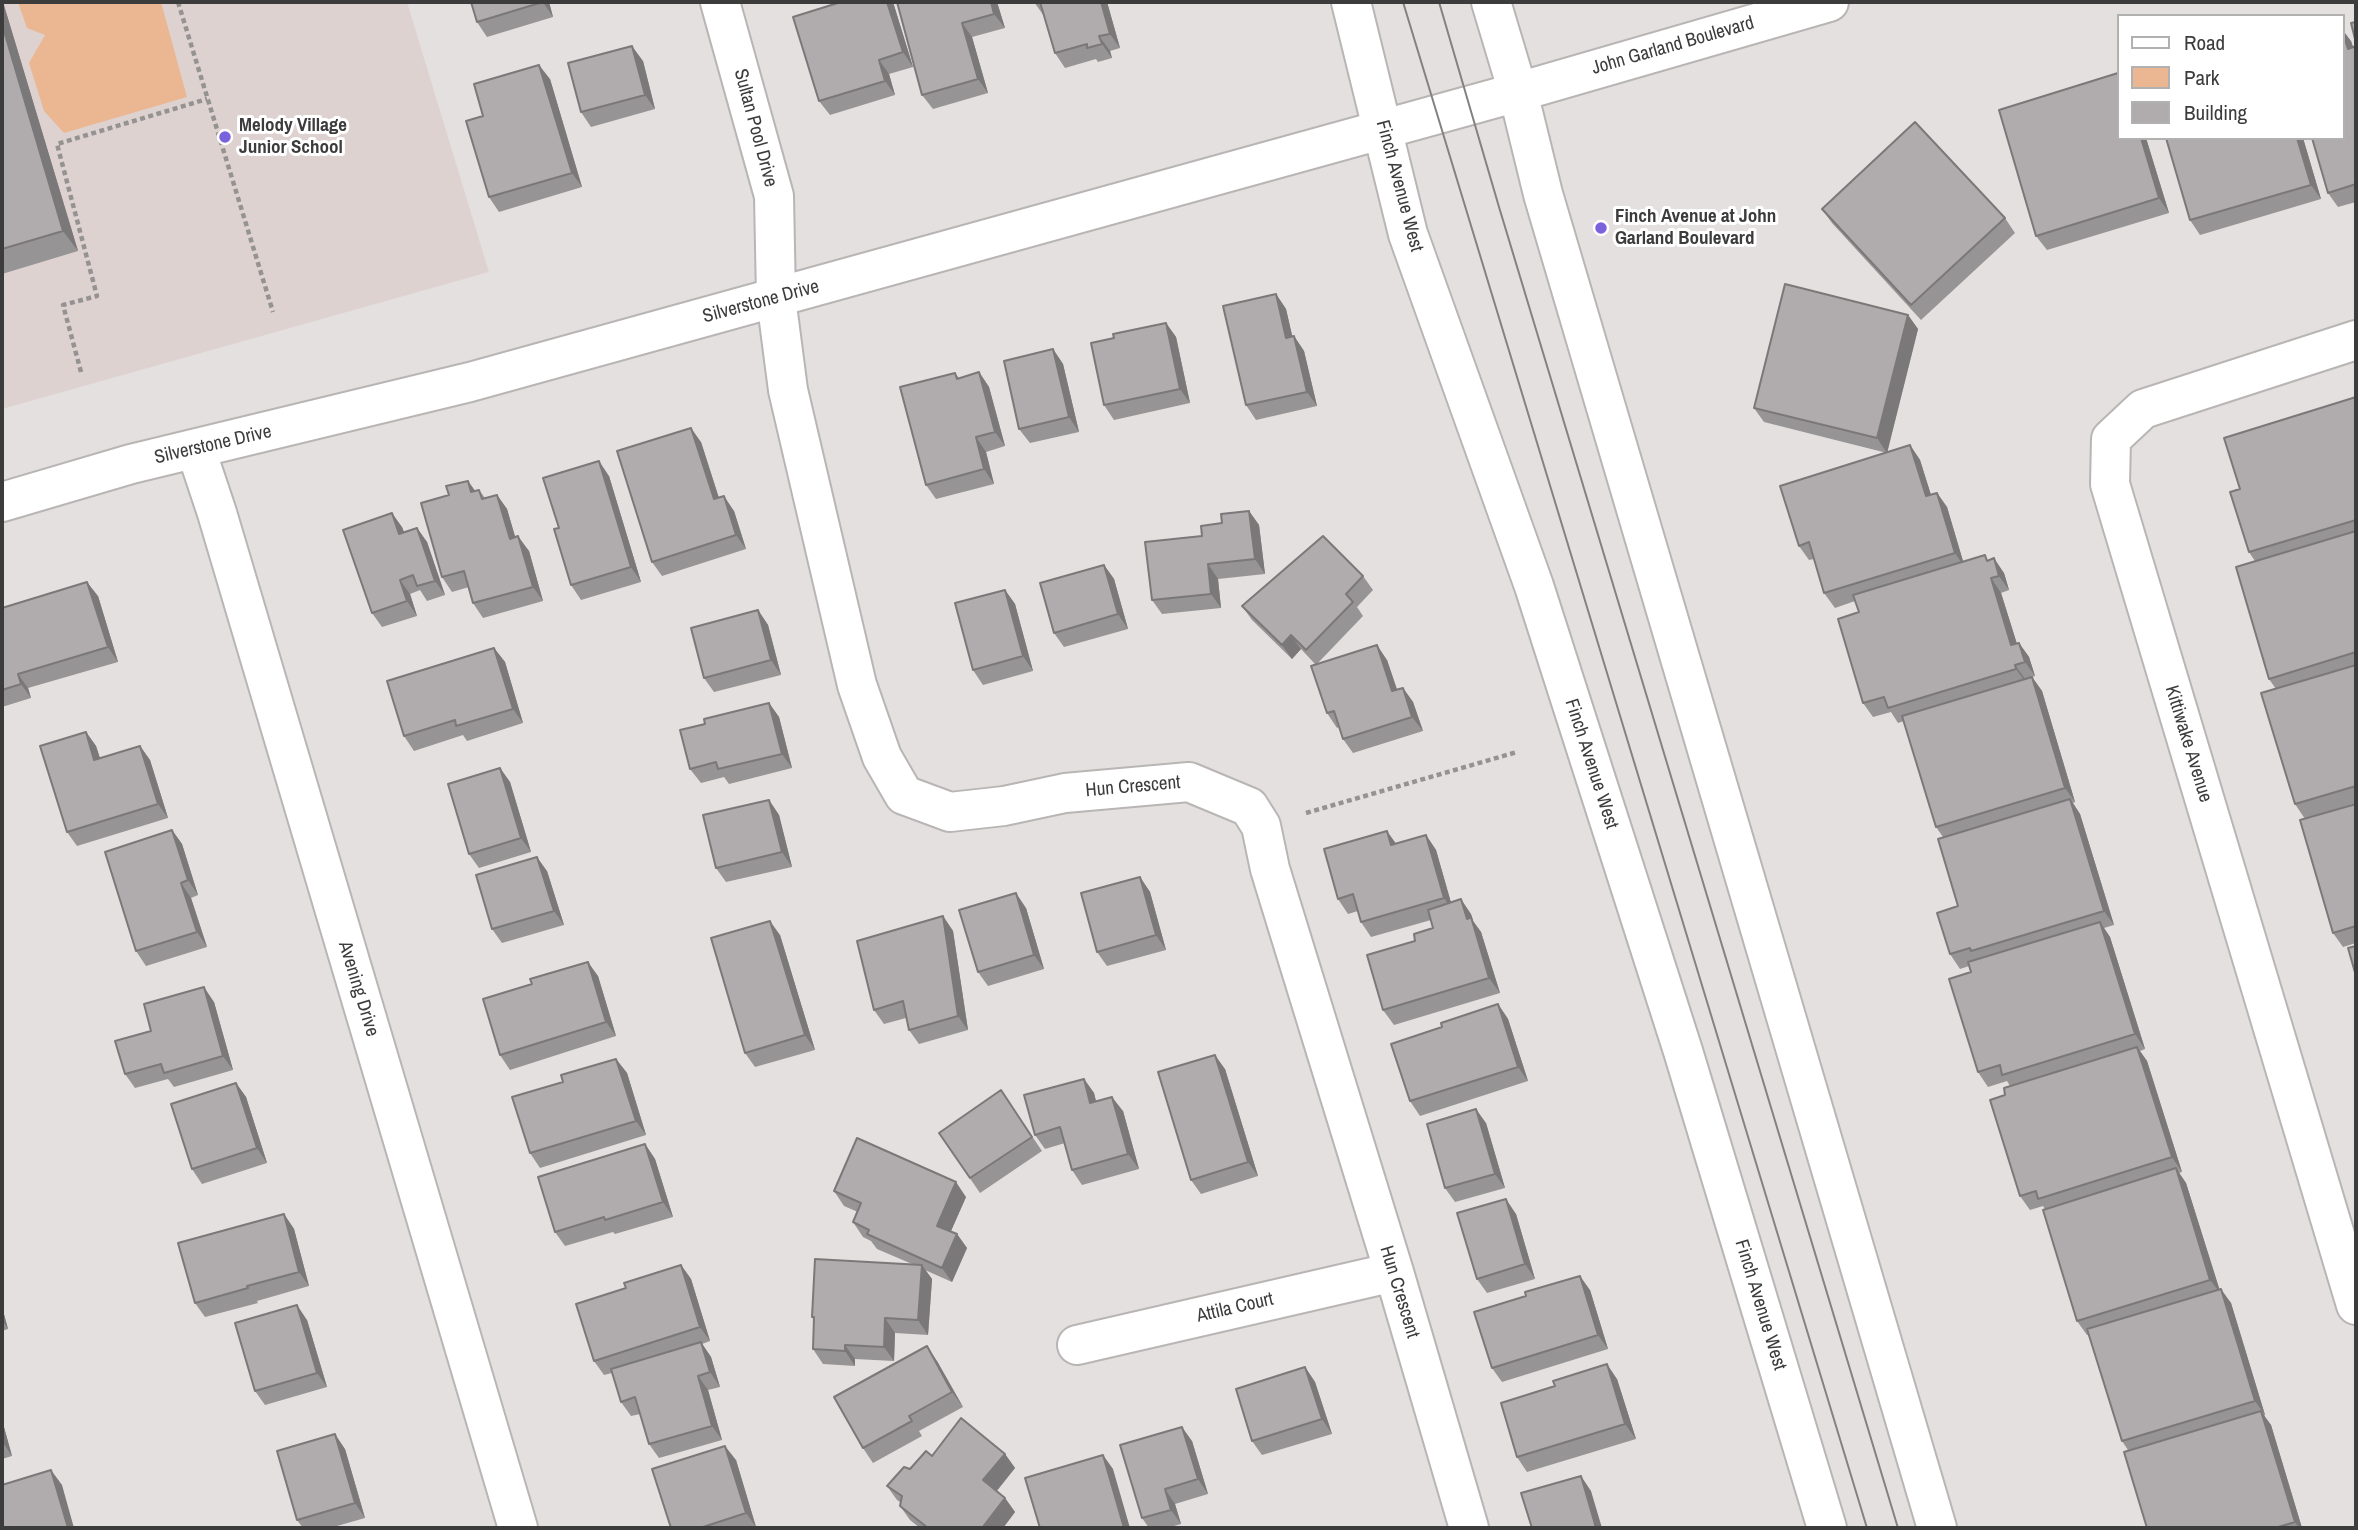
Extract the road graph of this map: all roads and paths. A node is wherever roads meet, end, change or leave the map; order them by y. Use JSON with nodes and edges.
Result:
{"nodes":[{"id":1,"x":178,"y":2,"type":"edge"},
{"id":2,"x":720,"y":2,"type":"edge"},
{"id":3,"x":1351,"y":2,"type":"edge"},
{"id":4,"x":1492,"y":2,"type":"edge"},
{"id":5,"x":1829,"y":2,"type":"edge"},
{"id":6,"x":1518,"y":92,"type":"junction"},
{"id":7,"x":207,"y":99,"type":"junction"},
{"id":8,"x":1383,"y":128,"type":"junction"},
{"id":9,"x":776,"y":298,"type":"junction"},
{"id":10,"x":272,"y":312,"type":"dead end"},
{"id":11,"x":2356,"y":340,"type":"edge"},
{"id":12,"x":81,"y":372,"type":"dead end"},
{"id":13,"x":196,"y":450,"type":"junction"},
{"id":14,"x":2,"y":502,"type":"edge"},
{"id":15,"x":1517,"y":752,"type":"dead end"},
{"id":16,"x":1261,"y":826,"type":"junction"},
{"id":17,"x":1394,"y":1272,"type":"junction"},
{"id":18,"x":2356,"y":1305,"type":"edge"},
{"id":19,"x":1077,"y":1345,"type":"dead end"},
{"id":20,"x":518,"y":1528,"type":"edge"},
{"id":21,"x":1469,"y":1528,"type":"edge"},
{"id":22,"x":1827,"y":1528,"type":"edge"},
{"id":23,"x":1937,"y":1528,"type":"edge"}],
"edges":[{"from":1,"to":7,"type":"path"},
{"from":2,"to":9,"type":"street","name":"Sultan Pool Drive"},
{"from":3,"to":8,"type":"street","name":"Finch Avenue West"},
{"from":4,"to":6,"type":"street"},
{"from":5,"to":6,"type":"street","name":"John Garland Boulevard"},
{"from":6,"to":8,"type":"street","name":"Silverstone Drive"},
{"from":6,"to":23,"type":"street"},
{"from":7,"to":10,"type":"path"},
{"from":7,"to":12,"type":"path"},
{"from":8,"to":9,"type":"street","name":"Silverstone Drive"},
{"from":8,"to":22,"type":"street","name":"Finch Avenue West"},
{"from":9,"to":13,"type":"street","name":"Silverstone Drive"},
{"from":9,"to":16,"type":"street","name":"Hun Crescent"},
{"from":11,"to":18,"type":"street","name":"Kittiwake Avenue"},
{"from":13,"to":14,"type":"street","name":"Silverstone Drive"},
{"from":13,"to":20,"type":"street","name":"Avening Drive"},
{"from":15,"to":16,"type":"path"},
{"from":16,"to":17,"type":"street","name":"Hun Crescent"},
{"from":17,"to":19,"type":"street","name":"Attila Court"},
{"from":17,"to":21,"type":"street","name":"Hun Crescent"}]}
